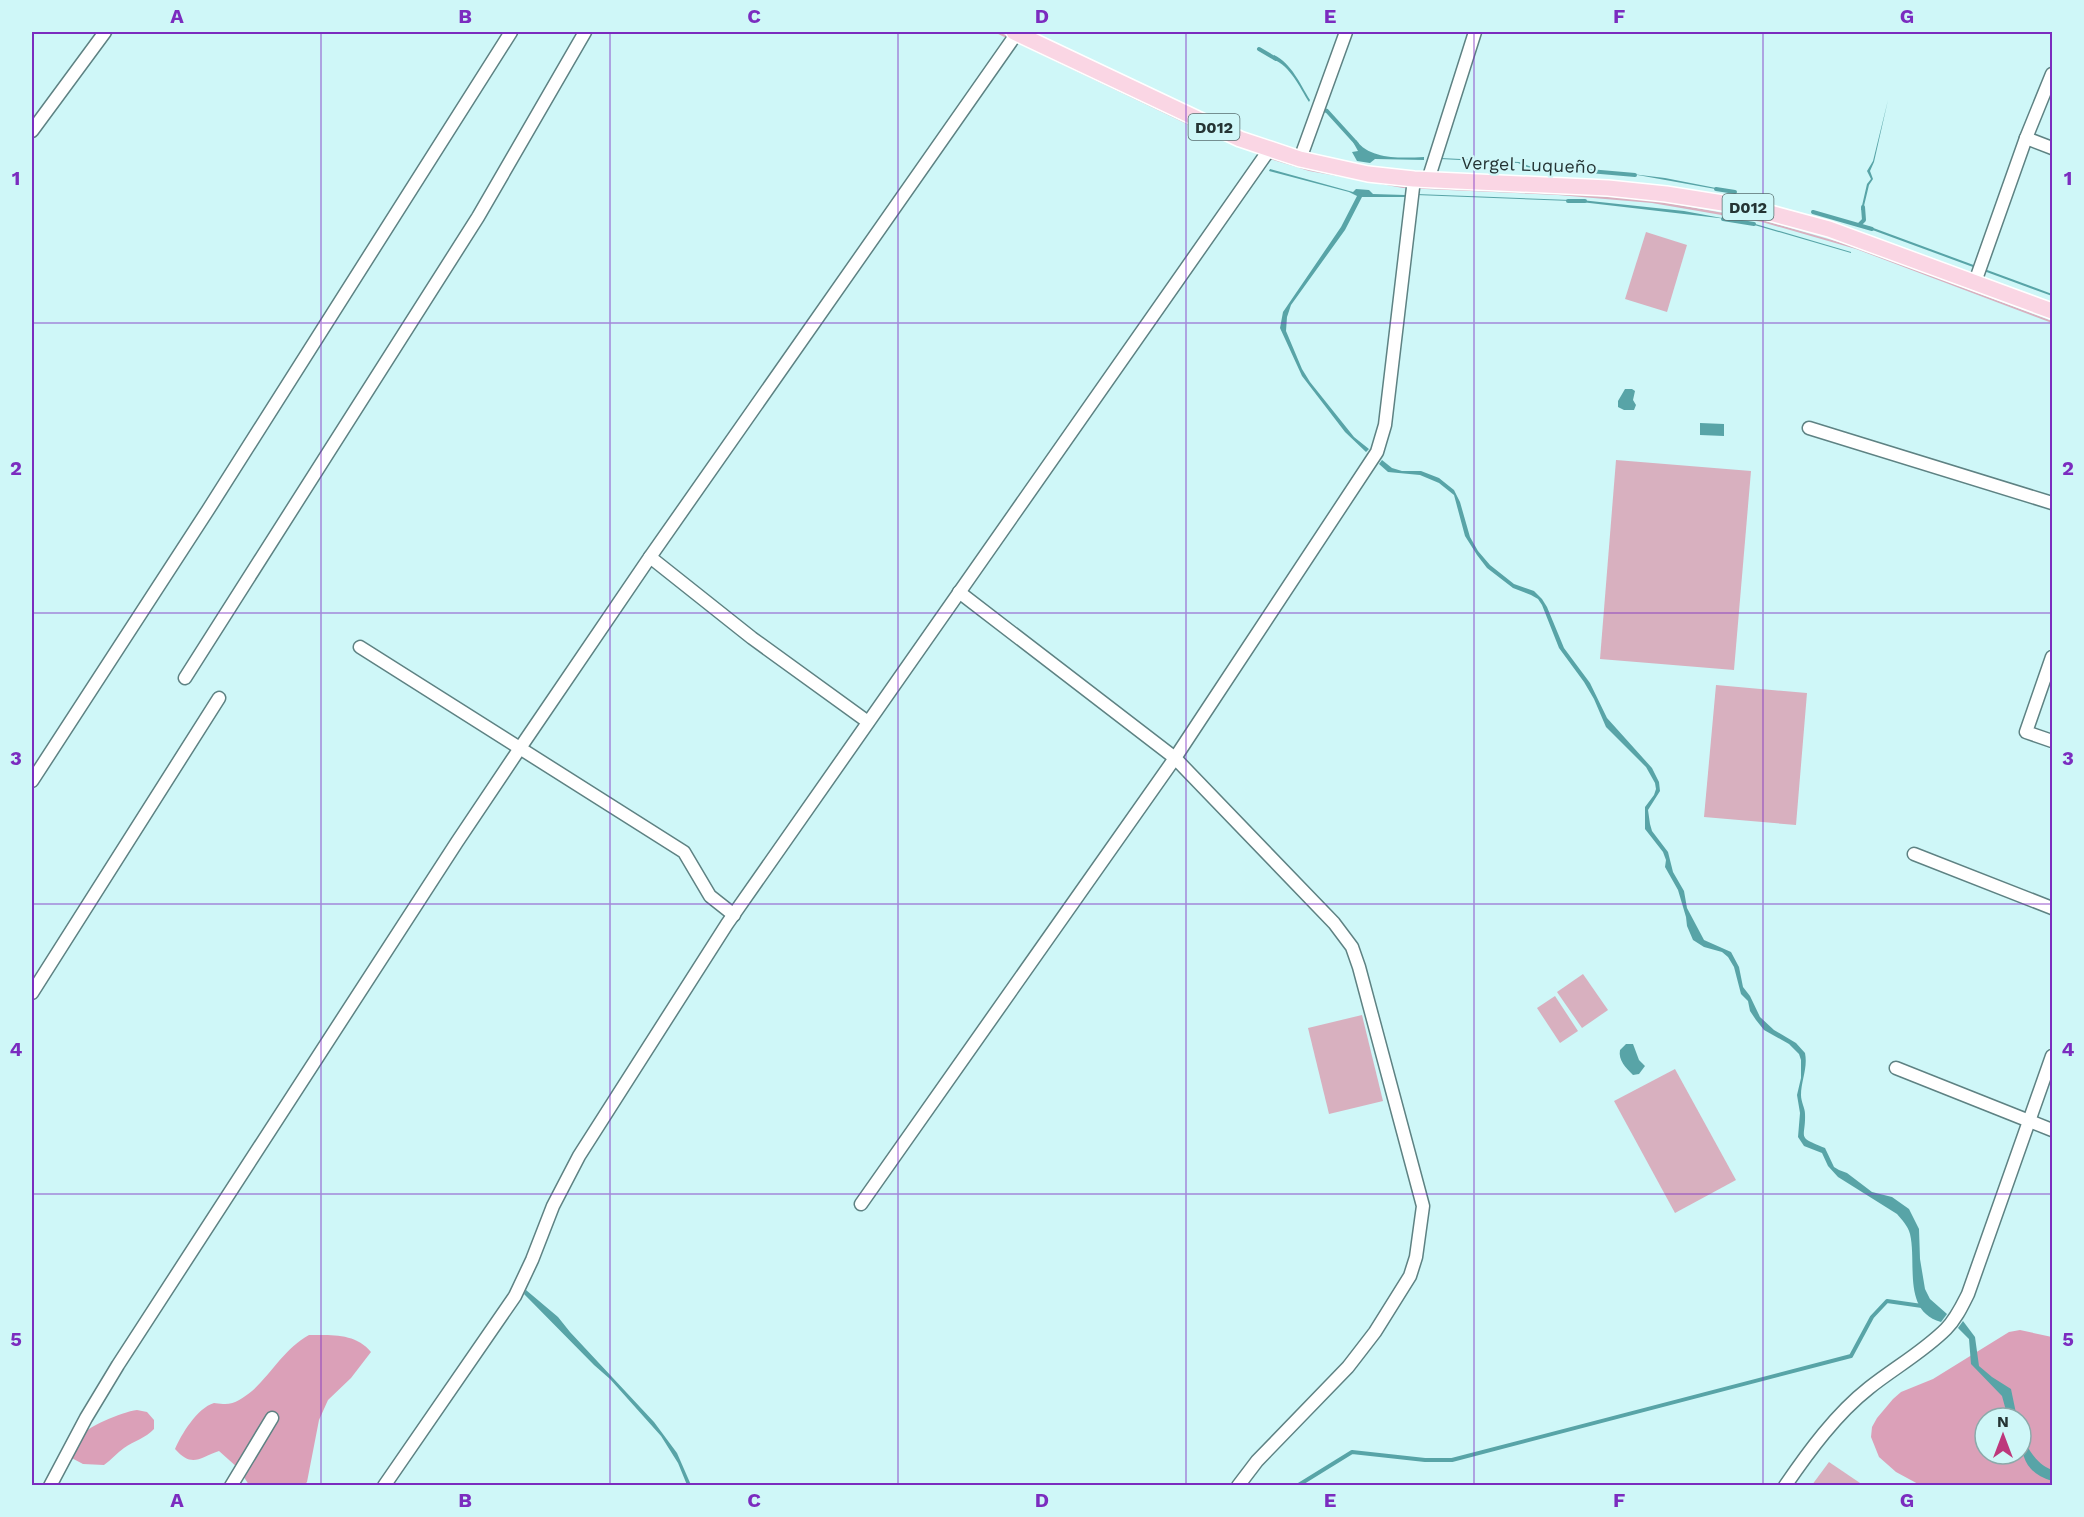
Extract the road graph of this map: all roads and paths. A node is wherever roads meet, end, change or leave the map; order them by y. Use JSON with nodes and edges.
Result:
{"nodes":[{"id":1,"x":105,"y":32,"type":"edge"},
{"id":2,"x":512,"y":32,"type":"edge"},
{"id":3,"x":585,"y":32,"type":"edge"},
{"id":4,"x":1016,"y":32,"type":"edge"},
{"id":5,"x":1346,"y":32,"type":"edge"},
{"id":6,"x":1475,"y":32,"type":"edge"},
{"id":7,"x":2052,"y":74,"type":"edge"},
{"id":8,"x":32,"y":131,"type":"edge"},
{"id":9,"x":2026,"y":138,"type":"junction"},
{"id":10,"x":2052,"y":148,"type":"edge"},
{"id":11,"x":1269,"y":150,"type":"junction"},
{"id":12,"x":1300,"y":159,"type":"junction"},
{"id":13,"x":1421,"y":180,"type":"junction"},
{"id":14,"x":1978,"y":273,"type":"junction"},
{"id":15,"x":2052,"y":311,"type":"edge"},
{"id":16,"x":1809,"y":428,"type":"dead end"},
{"id":17,"x":2052,"y":503,"type":"edge"},
{"id":18,"x":650,"y":557,"type":"junction"},
{"id":19,"x":959,"y":592,"type":"junction"},
{"id":20,"x":360,"y":647,"type":"dead end"},
{"id":21,"x":2052,"y":657,"type":"edge"},
{"id":22,"x":185,"y":678,"type":"dead end"},
{"id":23,"x":219,"y":698,"type":"dead end"},
{"id":24,"x":868,"y":722,"type":"junction"},
{"id":25,"x":2052,"y":741,"type":"edge"},
{"id":26,"x":520,"y":748,"type":"junction"},
{"id":27,"x":1175,"y":758,"type":"junction"},
{"id":28,"x":32,"y":781,"type":"edge"},
{"id":29,"x":1914,"y":854,"type":"dead end"},
{"id":30,"x":2052,"y":908,"type":"edge"},
{"id":31,"x":734,"y":915,"type":"junction"},
{"id":32,"x":32,"y":993,"type":"edge"},
{"id":33,"x":2052,"y":1056,"type":"edge"},
{"id":34,"x":1896,"y":1068,"type":"dead end"},
{"id":35,"x":2028,"y":1121,"type":"junction"},
{"id":36,"x":2052,"y":1130,"type":"edge"},
{"id":37,"x":861,"y":1204,"type":"dead end"},
{"id":38,"x":272,"y":1418,"type":"dead end"},
{"id":39,"x":50,"y":1485,"type":"edge"},
{"id":40,"x":231,"y":1485,"type":"edge"},
{"id":41,"x":384,"y":1485,"type":"edge"},
{"id":42,"x":1238,"y":1485,"type":"edge"},
{"id":43,"x":1785,"y":1485,"type":"edge"}],
"edges":[{"from":1,"to":8,"type":"street"},
{"from":2,"to":28,"type":"street"},
{"from":3,"to":22,"type":"street"},
{"from":4,"to":11,"type":"main road","name":"Vergel Luqueño","number":"D012"},
{"from":4,"to":18,"type":"street"},
{"from":5,"to":12,"type":"street"},
{"from":6,"to":13,"type":"street"},
{"from":7,"to":9,"type":"street"},
{"from":9,"to":10,"type":"street"},
{"from":9,"to":14,"type":"street"},
{"from":11,"to":12,"type":"main road","name":"Vergel Luqueño","number":"D012"},
{"from":11,"to":19,"type":"street"},
{"from":12,"to":13,"type":"main road","name":"Vergel Luqueño","number":"D012"},
{"from":13,"to":14,"type":"main road","name":"Vergel Luqueño","number":"D012"},
{"from":13,"to":27,"type":"street"},
{"from":14,"to":15,"type":"main road","name":"Vergel Luqueño","number":"D012"},
{"from":16,"to":17,"type":"street"},
{"from":18,"to":24,"type":"street"},
{"from":18,"to":26,"type":"street"},
{"from":19,"to":24,"type":"street"},
{"from":19,"to":27,"type":"street"},
{"from":20,"to":26,"type":"street"},
{"from":21,"to":25,"type":"street"},
{"from":23,"to":32,"type":"street"},
{"from":24,"to":31,"type":"street"},
{"from":26,"to":31,"type":"street"},
{"from":26,"to":39,"type":"street"},
{"from":27,"to":37,"type":"street"},
{"from":27,"to":42,"type":"street"},
{"from":29,"to":30,"type":"street"},
{"from":31,"to":41,"type":"street"},
{"from":33,"to":35,"type":"street"},
{"from":34,"to":35,"type":"street"},
{"from":35,"to":36,"type":"street"},
{"from":35,"to":43,"type":"street"},
{"from":38,"to":40,"type":"street"}]}
